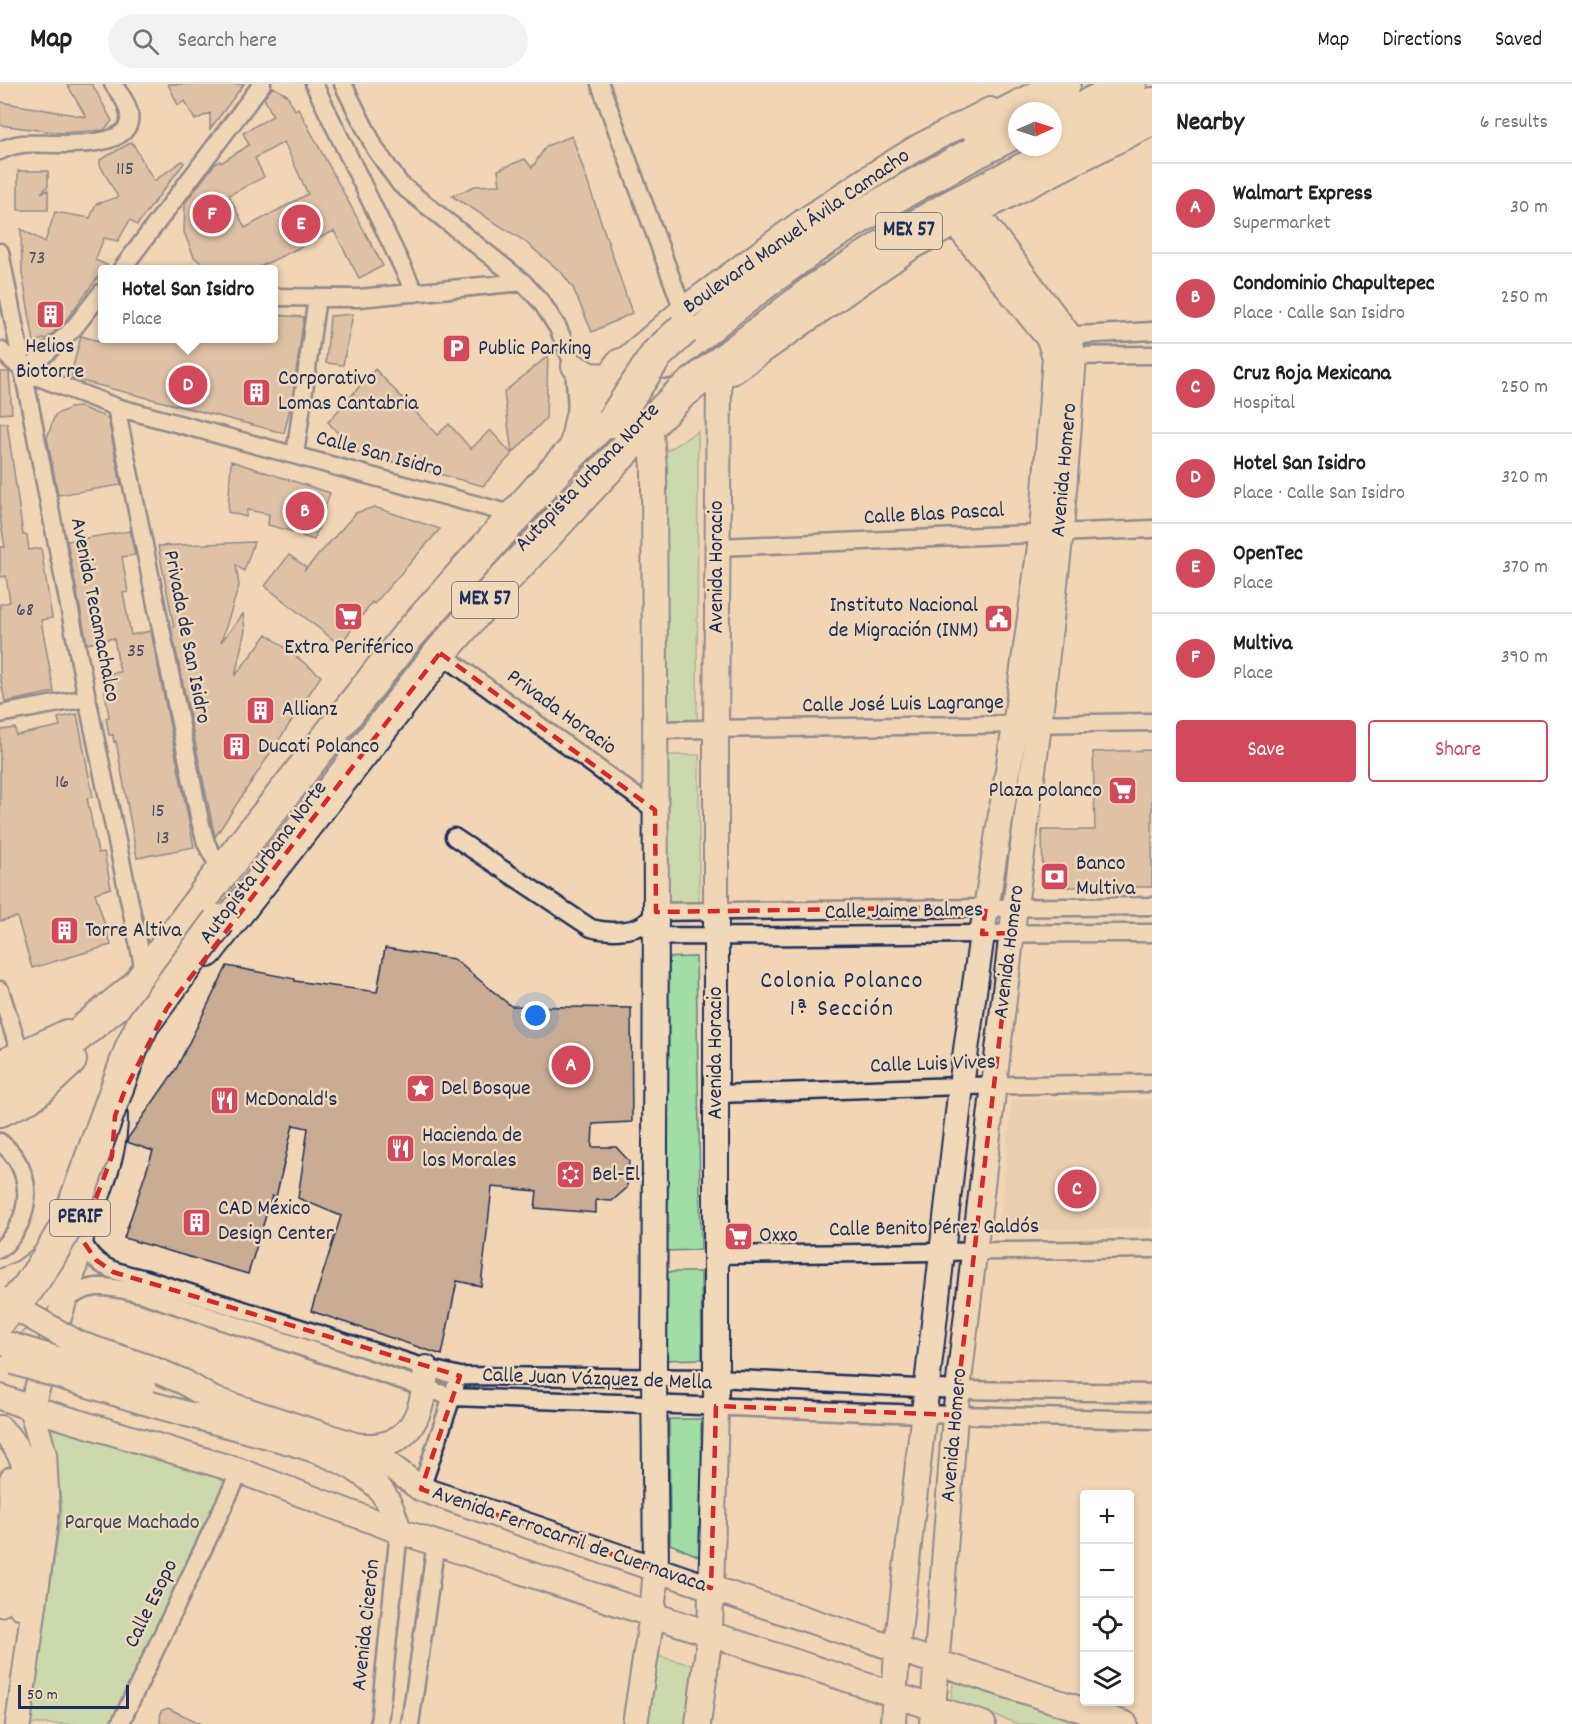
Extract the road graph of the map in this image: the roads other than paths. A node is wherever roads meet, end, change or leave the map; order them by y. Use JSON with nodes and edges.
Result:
{"nodes":[{"id":1,"x":113,"y":84,"type":"edge"},
{"id":2,"x":262,"y":84,"type":"edge"},
{"id":3,"x":314,"y":84,"type":"edge"},
{"id":4,"x":600,"y":84,"type":"edge"},
{"id":5,"x":610,"y":84,"type":"edge"},
{"id":6,"x":1108,"y":84,"type":"edge"},
{"id":7,"x":1130,"y":84,"type":"edge"},
{"id":8,"x":346,"y":89,"type":"edge"},
{"id":9,"x":1152,"y":93,"type":"edge"},
{"id":10,"x":1050,"y":100,"type":"edge"},
{"id":11,"x":1152,"y":104,"type":"edge"},
{"id":12,"x":325,"y":105,"type":"junction"},
{"id":13,"x":1152,"y":123,"type":"edge"},
{"id":14,"x":1008,"y":136,"type":"edge"},
{"id":15,"x":1062,"y":138,"type":"edge"},
{"id":16,"x":1008,"y":146,"type":"edge"},
{"id":17,"x":0,"y":151,"type":"edge"},
{"id":18,"x":1029,"y":156,"type":"edge"},
{"id":19,"x":976,"y":212,"type":"junction"},
{"id":20,"x":955,"y":223,"type":"junction"},
{"id":21,"x":0,"y":252,"type":"edge"},
{"id":22,"x":125,"y":265,"type":"edge"},
{"id":23,"x":523,"y":282,"type":"junction"},
{"id":24,"x":415,"y":293,"type":"junction"},
{"id":25,"x":98,"y":297,"type":"edge"},
{"id":26,"x":278,"y":297,"type":"edge"},
{"id":27,"x":317,"y":297,"type":"junction"},
{"id":28,"x":687,"y":306,"type":"junction"},
{"id":29,"x":1152,"y":331,"type":"edge"},
{"id":30,"x":1061,"y":346,"type":"junction"},
{"id":31,"x":0,"y":350,"type":"edge"},
{"id":32,"x":1152,"y":355,"type":"edge"},
{"id":33,"x":574,"y":366,"type":"junction"},
{"id":34,"x":615,"y":370,"type":"junction"},
{"id":35,"x":25,"y":372,"type":"junction"},
{"id":36,"x":718,"y":381,"type":"junction"},
{"id":37,"x":686,"y":388,"type":"junction"},
{"id":38,"x":116,"y":407,"type":"junction"},
{"id":39,"x":578,"y":414,"type":"junction"},
{"id":40,"x":613,"y":421,"type":"junction"},
{"id":41,"x":650,"y":423,"type":"junction"},
{"id":42,"x":295,"y":455,"type":"junction"},
{"id":43,"x":567,"y":455,"type":"junction"},
{"id":44,"x":516,"y":515,"type":"junction"},
{"id":45,"x":1152,"y":529,"type":"edge"},
{"id":46,"x":1052,"y":532,"type":"junction"},
{"id":47,"x":718,"y":547,"type":"junction"},
{"id":48,"x":440,"y":653,"type":"junction"},
{"id":49,"x":87,"y":698,"type":"junction"},
{"id":50,"x":0,"y":714,"type":"edge"},
{"id":51,"x":1152,"y":722,"type":"edge"},
{"id":52,"x":1040,"y":724,"type":"junction"},
{"id":53,"x":1015,"y":726,"type":"junction"},
{"id":54,"x":716,"y":729,"type":"junction"},
{"id":55,"x":654,"y":730,"type":"junction"},
{"id":56,"x":655,"y":810,"type":"junction"},
{"id":57,"x":454,"y":837,"type":"dead end"},
{"id":58,"x":222,"y":873,"type":"junction"},
{"id":59,"x":1015,"y":906,"type":"junction"},
{"id":60,"x":1152,"y":906,"type":"edge"},
{"id":61,"x":986,"y":907,"type":"junction"},
{"id":62,"x":716,"y":911,"type":"junction"},
{"id":63,"x":652,"y":924,"type":"junction"},
{"id":64,"x":1012,"y":933,"type":"junction"},
{"id":65,"x":1152,"y":933,"type":"edge"},
{"id":66,"x":982,"y":934,"type":"junction"},
{"id":67,"x":716,"y":937,"type":"junction"},
{"id":68,"x":146,"y":979,"type":"junction"},
{"id":69,"x":0,"y":990,"type":"edge"},
{"id":70,"x":10,"y":1058,"type":"edge"},
{"id":71,"x":0,"y":1083,"type":"edge"},
{"id":72,"x":1152,"y":1083,"type":"edge"},
{"id":73,"x":995,"y":1085,"type":"junction"},
{"id":74,"x":961,"y":1086,"type":"junction"},
{"id":75,"x":716,"y":1094,"type":"junction"},
{"id":76,"x":0,"y":1110,"type":"edge"},
{"id":77,"x":116,"y":1116,"type":"junction"},
{"id":78,"x":0,"y":1142,"type":"edge"},
{"id":79,"x":81,"y":1238,"type":"junction"},
{"id":80,"x":0,"y":1249,"type":"edge"},
{"id":81,"x":1152,"y":1249,"type":"edge"},
{"id":82,"x":942,"y":1250,"type":"junction"},
{"id":83,"x":975,"y":1250,"type":"junction"},
{"id":84,"x":716,"y":1254,"type":"junction"},
{"id":85,"x":0,"y":1287,"type":"edge"},
{"id":86,"x":144,"y":1287,"type":"junction"},
{"id":87,"x":0,"y":1293,"type":"edge"},
{"id":88,"x":0,"y":1299,"type":"edge"},
{"id":89,"x":63,"y":1304,"type":"junction"},
{"id":90,"x":0,"y":1318,"type":"edge"},
{"id":91,"x":0,"y":1332,"type":"edge"},
{"id":92,"x":0,"y":1342,"type":"edge"},
{"id":93,"x":0,"y":1357,"type":"edge"},
{"id":94,"x":460,"y":1376,"type":"junction"},
{"id":95,"x":654,"y":1376,"type":"junction"},
{"id":96,"x":426,"y":1378,"type":"junction"},
{"id":97,"x":716,"y":1378,"type":"junction"},
{"id":98,"x":144,"y":1384,"type":"junction"},
{"id":99,"x":926,"y":1389,"type":"junction"},
{"id":100,"x":958,"y":1390,"type":"junction"},
{"id":101,"x":1152,"y":1393,"type":"edge"},
{"id":102,"x":0,"y":1397,"type":"edge"},
{"id":103,"x":452,"y":1397,"type":"junction"},
{"id":104,"x":654,"y":1405,"type":"junction"},
{"id":105,"x":716,"y":1406,"type":"junction"},
{"id":106,"x":31,"y":1408,"type":"junction"},
{"id":107,"x":924,"y":1414,"type":"junction"},
{"id":108,"x":955,"y":1415,"type":"junction"},
{"id":109,"x":1152,"y":1420,"type":"edge"},
{"id":110,"x":0,"y":1428,"type":"edge"},
{"id":111,"x":0,"y":1436,"type":"edge"},
{"id":112,"x":355,"y":1445,"type":"junction"},
{"id":113,"x":240,"y":1471,"type":"junction"},
{"id":114,"x":421,"y":1490,"type":"junction"},
{"id":115,"x":399,"y":1531,"type":"junction"},
{"id":116,"x":436,"y":1543,"type":"junction"},
{"id":117,"x":656,"y":1569,"type":"junction"},
{"id":118,"x":711,"y":1588,"type":"junction"},
{"id":119,"x":0,"y":1604,"type":"edge"},
{"id":120,"x":652,"y":1615,"type":"junction"},
{"id":121,"x":710,"y":1633,"type":"junction"},
{"id":122,"x":897,"y":1648,"type":"junction"},
{"id":123,"x":936,"y":1661,"type":"junction"},
{"id":124,"x":894,"y":1695,"type":"junction"},
{"id":125,"x":932,"y":1716,"type":"edge"},
{"id":126,"x":4,"y":1724,"type":"edge"},
{"id":127,"x":18,"y":1724,"type":"edge"},
{"id":128,"x":120,"y":1724,"type":"edge"},
{"id":129,"x":379,"y":1724,"type":"edge"},
{"id":130,"x":410,"y":1724,"type":"edge"},
{"id":131,"x":635,"y":1724,"type":"edge"},
{"id":132,"x":698,"y":1724,"type":"edge"},
{"id":133,"x":893,"y":1724,"type":"edge"},
{"id":134,"x":983,"y":1724,"type":"edge"},
{"id":135,"x":1125,"y":1724,"type":"edge"}],
"edges":[{"from":1,"to":17,"type":"street"},
{"from":2,"to":22,"type":"street"},
{"from":3,"to":12,"type":"street"},
{"from":4,"to":28,"type":"street"},
{"from":5,"to":28,"type":"street"},
{"from":6,"to":10,"type":"highway","name":"Boulevard Manuel Ávila Camacho"},
{"from":7,"to":10,"type":"highway"},
{"from":8,"to":12,"type":"street"},
{"from":8,"to":23,"type":"street"},
{"from":9,"to":15,"type":"highway"},
{"from":10,"to":28,"type":"street","name":"Boulevard Manuel Ávila Camacho"},
{"from":10,"to":40,"type":"highway","bridge":true},
{"from":11,"to":37,"type":"highway","number":"MEX 57"},
{"from":12,"to":24,"type":"street"},
{"from":13,"to":19,"type":"street"},
{"from":14,"to":43,"type":"highway","name":"Boulevard Manuel Ávila Camacho","number":"MEX 57"},
{"from":16,"to":40,"type":"highway","name":"Autopista Urbana Norte","bridge":true},
{"from":18,"to":90,"type":"highway","name":"Autopista Urbana Norte","bridge":true},
{"from":19,"to":20,"type":"street"},
{"from":19,"to":30,"type":"street"},
{"from":20,"to":30,"type":"street"},
{"from":20,"to":36,"type":"street"},
{"from":21,"to":35,"type":"street","name":"Avenida Tecamachalco"},
{"from":23,"to":24,"type":"street"},
{"from":23,"to":33,"type":"street"},
{"from":24,"to":27,"type":"street"},
{"from":25,"to":35,"type":"street"},
{"from":26,"to":27,"type":"street"},
{"from":27,"to":42,"type":"street"},
{"from":28,"to":34,"type":"street","name":"Boulevard Manuel Ávila Camacho"},
{"from":29,"to":30,"type":"street"},
{"from":30,"to":32,"type":"street"},
{"from":30,"to":46,"type":"street","name":"Avenida Homero"},
{"from":31,"to":35,"type":"street"},
{"from":33,"to":34,"type":"street"},
{"from":33,"to":39,"type":"street"},
{"from":34,"to":39,"type":"street","name":"Boulevard Manuel Ávila Camacho"},
{"from":34,"to":43,"type":"highway"},
{"from":35,"to":38,"type":"street","name":"Calle San Isidro"},
{"from":35,"to":49,"type":"street","name":"Avenida Tecamachalco"},
{"from":36,"to":37,"type":"street"},
{"from":36,"to":47,"type":"street","name":"Avenida Horacio"},
{"from":37,"to":41,"type":"highway","number":"MEX 57"},
{"from":38,"to":42,"type":"street","name":"Calle San Isidro"},
{"from":38,"to":58,"type":"street","name":"Privada de San Isidro"},
{"from":39,"to":43,"type":"street","name":"Boulevard Manuel Ávila Camacho"},
{"from":40,"to":68,"type":"highway","name":"Autopista Urbana Norte"},
{"from":41,"to":48,"type":"highway","number":"MEX 57"},
{"from":41,"to":55,"type":"street"},
{"from":42,"to":44,"type":"street","name":"Calle San Isidro"},
{"from":43,"to":44,"type":"highway","name":"Boulevard Manuel Ávila Camacho","number":"MEX 57"},
{"from":44,"to":58,"type":"highway","name":"Boulevard Manuel Ávila Camacho","number":"MEX 57"},
{"from":45,"to":46,"type":"street","name":"Calle Blas Pascal"},
{"from":46,"to":47,"type":"street","name":"Calle Blas Pascal"},
{"from":46,"to":52,"type":"street","name":"Avenida Homero"},
{"from":46,"to":53,"type":"street","name":"Avenida Homero"},
{"from":47,"to":54,"type":"street","name":"Avenida Horacio"},
{"from":48,"to":56,"type":"street","name":"Privada Horacio"},
{"from":48,"to":77,"type":"highway","number":"MEX 57"},
{"from":49,"to":50,"type":"street"},
{"from":49,"to":68,"type":"street","name":"Avenida Tecamachalco"},
{"from":51,"to":52,"type":"street","name":"Calle José Luis Lagrange"},
{"from":52,"to":53,"type":"street","name":"Calle José Luis Lagrange"},
{"from":52,"to":59,"type":"street","name":"Avenida Homero"},
{"from":53,"to":54,"type":"street","name":"Calle José Luis Lagrange"},
{"from":53,"to":61,"type":"street","name":"Avenida Homero"},
{"from":54,"to":55,"type":"street","name":"Calle José Luis Lagrange"},
{"from":54,"to":62,"type":"street","name":"Avenida Horacio"},
{"from":55,"to":56,"type":"street"},
{"from":56,"to":63,"type":"street"},
{"from":57,"to":63,"type":"street"},
{"from":58,"to":68,"type":"highway","name":"Boulevard Manuel Ávila Camacho","number":"MEX 57"},
{"from":59,"to":60,"type":"street","name":"Calle Jaime Balmes"},
{"from":59,"to":61,"type":"street","name":"Calle Jaime Balmes"},
{"from":59,"to":64,"type":"street","name":"Avenida Homero"},
{"from":61,"to":62,"type":"street","name":"Calle Jaime Balmes"},
{"from":61,"to":66,"type":"street","name":"Avenida Homero"},
{"from":62,"to":63,"type":"street","name":"Calle Jaime Balmes"},
{"from":62,"to":67,"type":"street","name":"Avenida Horacio"},
{"from":63,"to":67,"type":"street","name":"Calle Jaime Balmes"},
{"from":63,"to":95,"type":"street"},
{"from":64,"to":65,"type":"street","name":"Calle Jaime Balmes"},
{"from":64,"to":66,"type":"street","name":"Calle Jaime Balmes"},
{"from":64,"to":73,"type":"street","name":"Avenida Homero"},
{"from":66,"to":67,"type":"street","name":"Calle Jaime Balmes"},
{"from":66,"to":74,"type":"street","name":"Avenida Homero"},
{"from":67,"to":75,"type":"street","name":"Avenida Horacio"},
{"from":68,"to":70,"type":"street","name":"Boulevard Manuel Ávila Camacho"},
{"from":68,"to":71,"type":"highway","name":"Boulevard Manuel Ávila Camacho"},
{"from":68,"to":76,"type":"highway"},
{"from":68,"to":87,"type":"highway","name":"Autopista Urbana Norte"},
{"from":69,"to":70,"type":"street"},
{"from":72,"to":73,"type":"street","name":"Calle Luis Vives"},
{"from":73,"to":74,"type":"street","name":"Calle Luis Vives"},
{"from":73,"to":83,"type":"street","name":"Avenida Homero"},
{"from":74,"to":75,"type":"street","name":"Calle Luis Vives"},
{"from":74,"to":82,"type":"street","name":"Avenida Homero"},
{"from":75,"to":84,"type":"street","name":"Avenida Horacio"},
{"from":77,"to":79,"type":"street"},
{"from":77,"to":85,"type":"highway","number":"PERIF"},
{"from":78,"to":80,"type":"street"},
{"from":79,"to":86,"type":"street","name":"Calle Juan Vázquez de Mella"},
{"from":79,"to":89,"type":"street"},
{"from":79,"to":91,"type":"street"},
{"from":81,"to":83,"type":"street","name":"Calle Benito Pérez Galdós"},
{"from":82,"to":83,"type":"street","name":"Calle Benito Pérez Galdós"},
{"from":82,"to":84,"type":"street","name":"Calle Benito Pérez Galdós"},
{"from":82,"to":99,"type":"street","name":"Avenida Homero"},
{"from":83,"to":100,"type":"street","name":"Avenida Homero"},
{"from":84,"to":97,"type":"street","name":"Avenida Horacio"},
{"from":86,"to":89,"type":"street","name":"Calle Juan Vázquez de Mella"},
{"from":86,"to":96,"type":"street","name":"Calle Juan Vázquez de Mella"},
{"from":88,"to":98,"type":"street","name":"Avenida Ferrocarril de Cuernavaca","bridge":true},
{"from":89,"to":106,"type":"street"},
{"from":92,"to":98,"type":"street","bridge":true},
{"from":93,"to":98,"type":"street","name":"Avenida Ferrocarril de Cuernavaca","bridge":true},
{"from":94,"to":95,"type":"street","name":"Calle Juan Vázquez de Mella"},
{"from":94,"to":96,"type":"street","name":"Calle Juan Vázquez de Mella"},
{"from":94,"to":103,"type":"street"},
{"from":95,"to":97,"type":"street","name":"Calle Juan Vázquez de Mella"},
{"from":95,"to":104,"type":"street"},
{"from":96,"to":103,"type":"street","name":"Calle Juan Vázquez de Mella"},
{"from":96,"to":112,"type":"street"},
{"from":97,"to":99,"type":"street","name":"Calle Juan Vázquez de Mella"},
{"from":97,"to":105,"type":"street","name":"Avenida Horacio"},
{"from":98,"to":112,"type":"street","name":"Avenida Ferrocarril de Cuernavaca"},
{"from":98,"to":115,"type":"street","name":"Avenida Ferrocarril de Cuernavaca"},
{"from":99,"to":100,"type":"street","name":"Calle Juan Vázquez de Mella"},
{"from":99,"to":107,"type":"street","name":"Avenida Homero"},
{"from":100,"to":101,"type":"street","name":"Calle Juan Vázquez de Mella"},
{"from":100,"to":108,"type":"street","name":"Avenida Homero"},
{"from":102,"to":106,"type":"street","name":"Avenida Ferrocarril de Cuernavaca"},
{"from":103,"to":104,"type":"street","name":"Calle Juan Vázquez de Mella"},
{"from":103,"to":114,"type":"street"},
{"from":104,"to":105,"type":"street","name":"Calle Juan Vázquez de Mella"},
{"from":104,"to":117,"type":"street"},
{"from":105,"to":107,"type":"street","name":"Calle Juan Vázquez de Mella"},
{"from":105,"to":118,"type":"street","name":"Avenida Horacio"},
{"from":106,"to":113,"type":"street","name":"Avenida Ferrocarril de Cuernavaca"},
{"from":106,"to":127,"type":"street"},
{"from":107,"to":108,"type":"street","name":"Calle Juan Vázquez de Mella"},
{"from":107,"to":122,"type":"street","name":"Avenida Homero"},
{"from":108,"to":109,"type":"street","name":"Calle Juan Vázquez de Mella"},
{"from":108,"to":123,"type":"street","name":"Avenida Homero"},
{"from":110,"to":126,"type":"street"},
{"from":111,"to":119,"type":"street"},
{"from":112,"to":114,"type":"street","name":"Avenida Ferrocarril de Cuernavaca"},
{"from":113,"to":115,"type":"street","name":"Avenida Ferrocarril de Cuernavaca"},
{"from":113,"to":128,"type":"street","name":"Calle Esopo"},
{"from":114,"to":117,"type":"street","name":"Avenida Ferrocarril de Cuernavaca"},
{"from":115,"to":116,"type":"street","name":"Avenida Ferrocarril de Cuernavaca"},
{"from":115,"to":129,"type":"street","name":"Avenida Cicerón"},
{"from":116,"to":120,"type":"street","name":"Avenida Ferrocarril de Cuernavaca"},
{"from":116,"to":130,"type":"street"},
{"from":117,"to":118,"type":"street","name":"Avenida Ferrocarril de Cuernavaca"},
{"from":117,"to":120,"type":"street"},
{"from":118,"to":121,"type":"street","name":"Avenida Horacio"},
{"from":118,"to":122,"type":"street","name":"Avenida Ferrocarril de Cuernavaca"},
{"from":120,"to":121,"type":"street","name":"Avenida Ferrocarril de Cuernavaca"},
{"from":120,"to":131,"type":"street"},
{"from":121,"to":124,"type":"street","name":"Avenida Ferrocarril de Cuernavaca"},
{"from":121,"to":132,"type":"street","name":"Avenida Horacio"},
{"from":122,"to":123,"type":"street","name":"Avenida Ferrocarril de Cuernavaca"},
{"from":122,"to":124,"type":"street","name":"Avenida Homero"},
{"from":123,"to":125,"type":"street","name":"Avenida Homero"},
{"from":123,"to":135,"type":"street","name":"Avenida Ferrocarril de Cuernavaca"},
{"from":124,"to":125,"type":"street","name":"Avenida Ferrocarril de Cuernavaca"},
{"from":124,"to":133,"type":"street","name":"Avenida Homero"},
{"from":125,"to":134,"type":"street","name":"Avenida Ferrocarril de Cuernavaca"}]}
